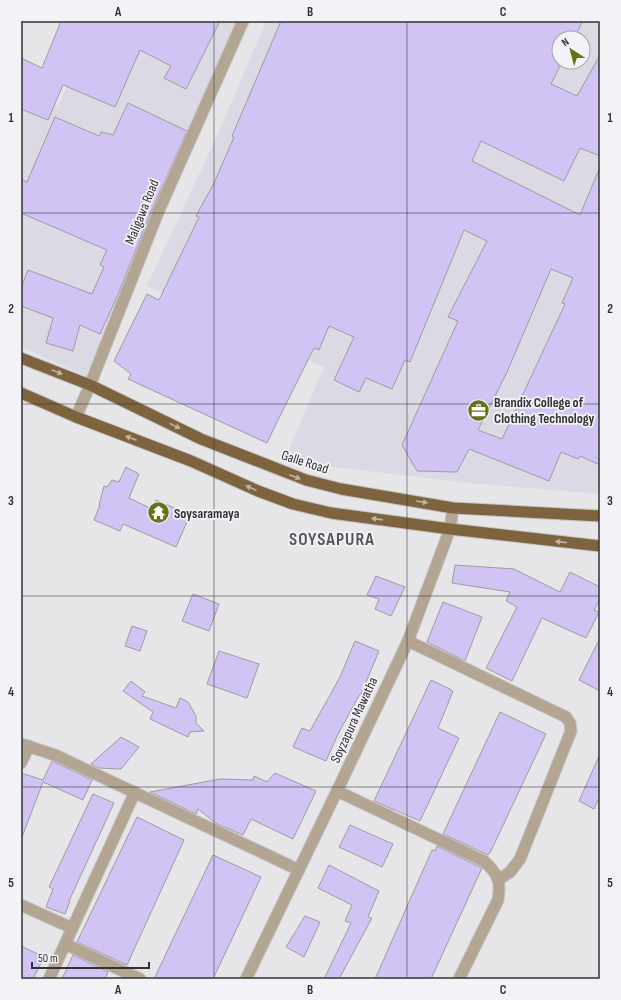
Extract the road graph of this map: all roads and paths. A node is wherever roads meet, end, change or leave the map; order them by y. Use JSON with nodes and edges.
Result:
{"nodes":[{"id":1,"x":243,"y":21,"type":"edge"},
{"id":2,"x":21,"y":358,"type":"edge"},
{"id":3,"x":90,"y":385,"type":"junction"},
{"id":4,"x":21,"y":393,"type":"edge"},
{"id":5,"x":76,"y":417,"type":"junction"},
{"id":6,"x":453,"y":508,"type":"junction"},
{"id":7,"x":600,"y":516,"type":"edge"},
{"id":8,"x":450,"y":530,"type":"junction"},
{"id":9,"x":600,"y":546,"type":"edge"},
{"id":10,"x":408,"y":640,"type":"junction"},
{"id":11,"x":25,"y":745,"type":"edge"},
{"id":12,"x":21,"y":763,"type":"edge"},
{"id":13,"x":336,"y":791,"type":"junction"},
{"id":14,"x":135,"y":792,"type":"junction"},
{"id":15,"x":299,"y":870,"type":"junction"},
{"id":16,"x":498,"y":880,"type":"junction"},
{"id":17,"x":21,"y":905,"type":"edge"},
{"id":18,"x":72,"y":928,"type":"junction"},
{"id":19,"x":65,"y":944,"type":"junction"},
{"id":20,"x":49,"y":979,"type":"edge"},
{"id":21,"x":140,"y":979,"type":"edge"},
{"id":22,"x":246,"y":979,"type":"edge"},
{"id":23,"x":459,"y":979,"type":"edge"}],
"edges":[{"from":1,"to":3,"type":"street","name":"Maligawa Road"},
{"from":2,"to":3,"type":"highway","name":"Galle Road","one_way":true},
{"from":3,"to":5,"type":"street","name":"Maligawa Road"},
{"from":3,"to":6,"type":"highway","name":"Galle Road","one_way":true},
{"from":4,"to":5,"type":"highway"},
{"from":8,"to":5,"type":"highway","one_way":true},
{"from":6,"to":7,"type":"highway","name":"Galle Road"},
{"from":6,"to":8,"type":"street","name":"Soyzapura Mawatha"},
{"from":9,"to":8,"type":"highway","one_way":true},
{"from":8,"to":10,"type":"street","name":"Soyzapura Mawatha"},
{"from":10,"to":13,"type":"street","name":"Soyzapura Mawatha"},
{"from":10,"to":16,"type":"street"},
{"from":11,"to":12,"type":"street"},
{"from":11,"to":14,"type":"street"},
{"from":13,"to":15,"type":"street","name":"Soyzapura Mawatha"},
{"from":13,"to":16,"type":"street"},
{"from":14,"to":15,"type":"street"},
{"from":14,"to":18,"type":"street"},
{"from":15,"to":22,"type":"street","name":"Soyzapura Mawatha"},
{"from":16,"to":23,"type":"street"},
{"from":17,"to":18,"type":"street"},
{"from":18,"to":19,"type":"street"},
{"from":19,"to":20,"type":"street"},
{"from":19,"to":21,"type":"street"}]}
